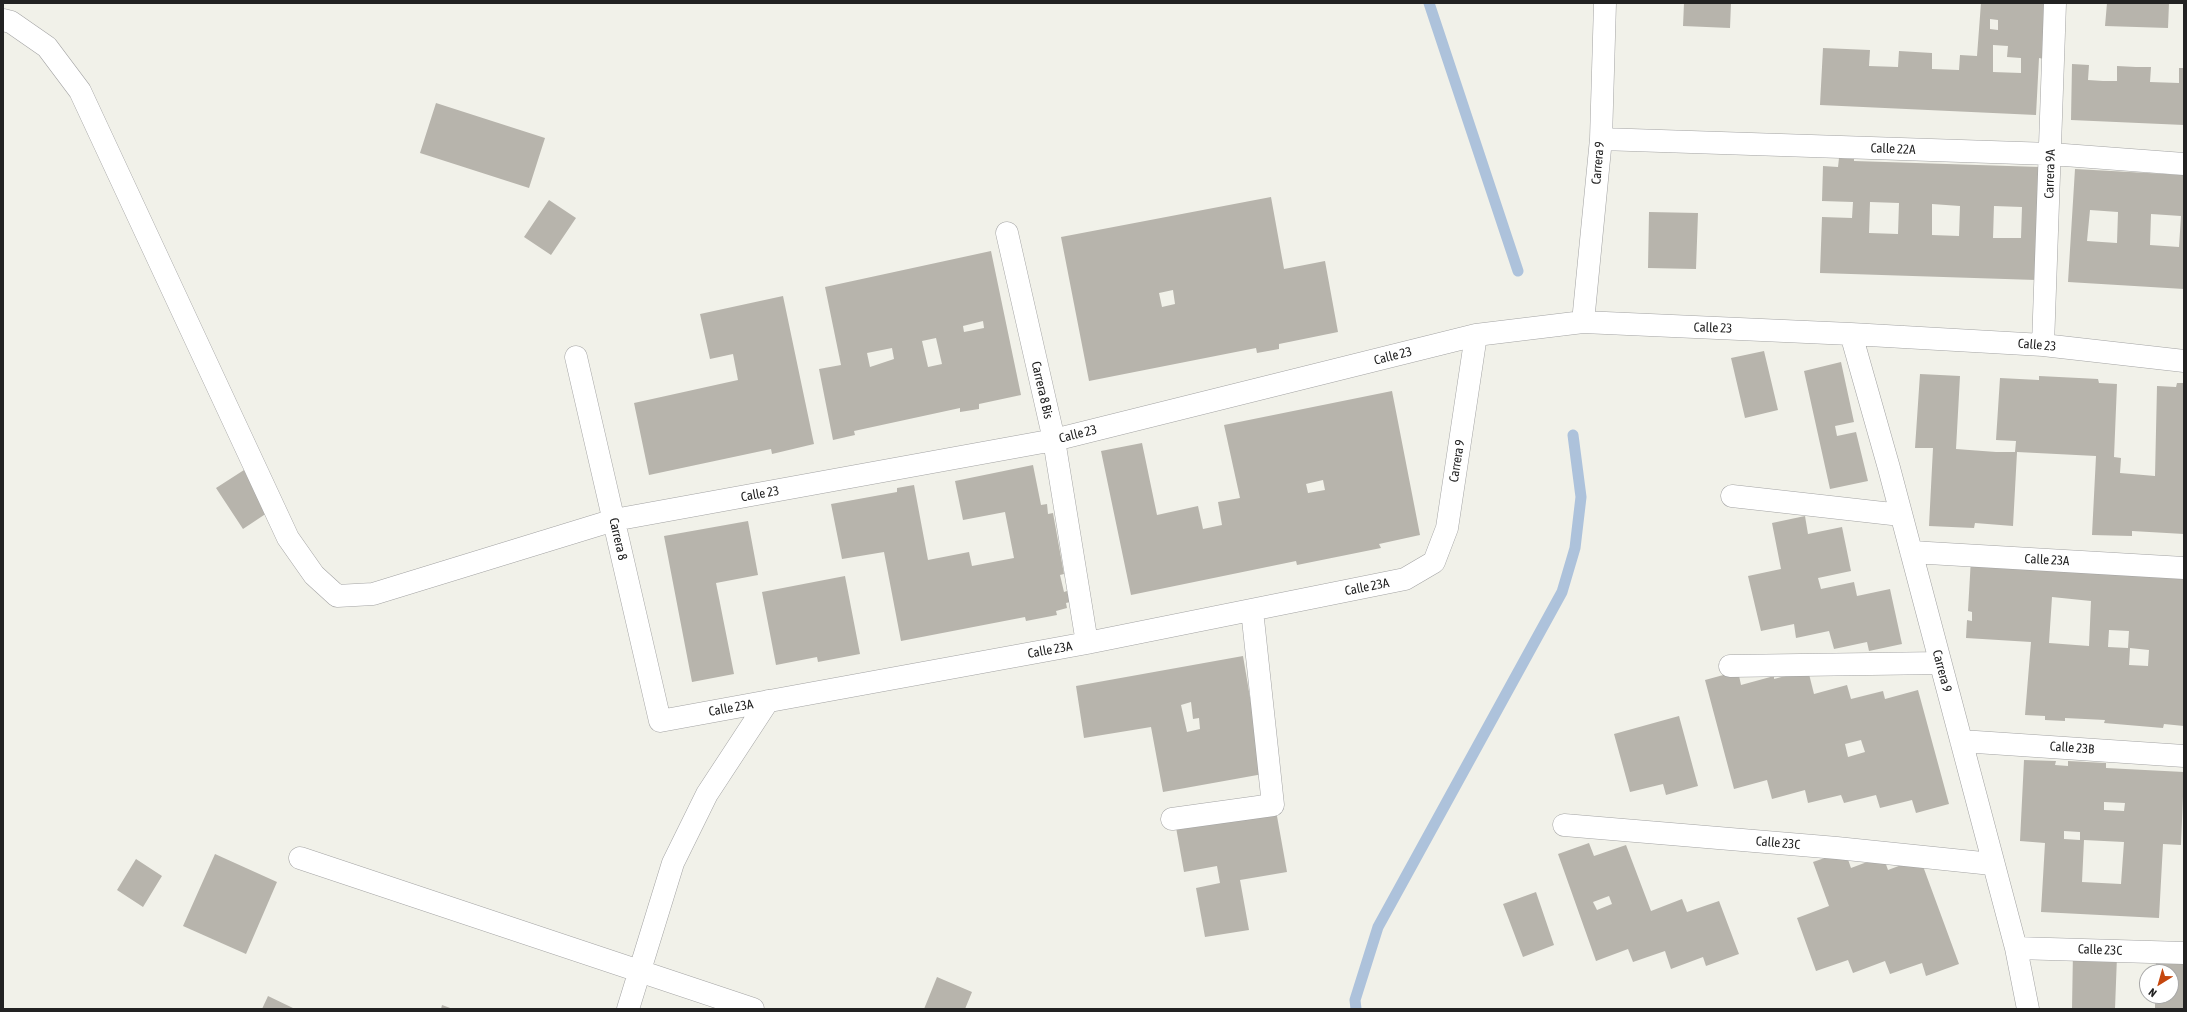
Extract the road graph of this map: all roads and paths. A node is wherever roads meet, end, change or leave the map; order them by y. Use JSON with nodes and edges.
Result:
{"nodes":[{"id":1,"x":1605,"y":3,"type":"edge"},
{"id":2,"x":2055,"y":3,"type":"edge"},
{"id":3,"x":3,"y":20,"type":"edge"},
{"id":4,"x":1601,"y":139,"type":"junction"},
{"id":5,"x":2051,"y":154,"type":"junction"},
{"id":6,"x":2184,"y":164,"type":"edge"},
{"id":7,"x":1007,"y":232,"type":"dead end"},
{"id":8,"x":1583,"y":322,"type":"junction"},
{"id":9,"x":1851,"y":334,"type":"junction"},
{"id":10,"x":1476,"y":335,"type":"junction"},
{"id":11,"x":2043,"y":345,"type":"junction"},
{"id":12,"x":576,"y":357,"type":"dead end"},
{"id":13,"x":2184,"y":361,"type":"edge"},
{"id":14,"x":1054,"y":440,"type":"junction"},
{"id":15,"x":1732,"y":496,"type":"dead end"},
{"id":16,"x":1901,"y":515,"type":"junction"},
{"id":17,"x":614,"y":520,"type":"junction"},
{"id":18,"x":1911,"y":552,"type":"junction"},
{"id":19,"x":1434,"y":562,"type":"joint"},
{"id":20,"x":2184,"y":568,"type":"edge"},
{"id":21,"x":1252,"y":610,"type":"junction"},
{"id":22,"x":1087,"y":643,"type":"junction"},
{"id":23,"x":1940,"y":664,"type":"junction"},
{"id":24,"x":1730,"y":666,"type":"dead end"},
{"id":25,"x":768,"y":701,"type":"junction"},
{"id":26,"x":660,"y":721,"type":"joint"},
{"id":27,"x":1961,"y":741,"type":"junction"},
{"id":28,"x":2184,"y":756,"type":"edge"},
{"id":29,"x":1172,"y":819,"type":"dead end"},
{"id":30,"x":1564,"y":825,"type":"dead end"},
{"id":31,"x":300,"y":858,"type":"dead end"},
{"id":32,"x":1992,"y":864,"type":"junction"},
{"id":33,"x":2016,"y":948,"type":"junction"},
{"id":34,"x":2184,"y":953,"type":"edge"},
{"id":35,"x":640,"y":971,"type":"junction"},
{"id":36,"x":628,"y":1009,"type":"edge"},
{"id":37,"x":753,"y":1009,"type":"edge"},
{"id":38,"x":2028,"y":1009,"type":"edge"}],
"edges":[{"from":1,"to":4,"type":"street","name":"Carrera 9"},
{"from":2,"to":5,"type":"street","name":"Carrera 9A"},
{"from":3,"to":17,"type":"street","name":"Calle 23"},
{"from":4,"to":5,"type":"street","name":"Calle 22A"},
{"from":4,"to":8,"type":"street","name":"Carrera 9"},
{"from":5,"to":6,"type":"street","name":"Calle 22A"},
{"from":5,"to":11,"type":"street","name":"Carrera 9A"},
{"from":7,"to":14,"type":"street","name":"Carrera 8 Bis"},
{"from":8,"to":9,"type":"street","name":"Calle 23"},
{"from":8,"to":10,"type":"street","name":"Calle 23"},
{"from":9,"to":11,"type":"street","name":"Calle 23"},
{"from":9,"to":16,"type":"street","name":"Carrera 9"},
{"from":10,"to":14,"type":"street","name":"Calle 23"},
{"from":10,"to":19,"type":"street","name":"Carrera 9"},
{"from":11,"to":13,"type":"street","name":"Calle 23"},
{"from":12,"to":17,"type":"street","name":"Carrera 8"},
{"from":14,"to":17,"type":"street","name":"Calle 23"},
{"from":14,"to":22,"type":"street","name":"Carrera 8 Bis"},
{"from":15,"to":16,"type":"street"},
{"from":16,"to":18,"type":"street","name":"Carrera 9"},
{"from":17,"to":26,"type":"street","name":"Carrera 8"},
{"from":18,"to":20,"type":"street","name":"Calle 23A"},
{"from":18,"to":23,"type":"street","name":"Carrera 9"},
{"from":19,"to":21,"type":"street","name":"Calle 23A"},
{"from":21,"to":22,"type":"street","name":"Calle 23A"},
{"from":21,"to":29,"type":"street"},
{"from":22,"to":25,"type":"street","name":"Calle 23A"},
{"from":23,"to":24,"type":"street"},
{"from":23,"to":27,"type":"street","name":"Carrera 9"},
{"from":25,"to":26,"type":"street","name":"Calle 23A"},
{"from":25,"to":35,"type":"street"},
{"from":27,"to":28,"type":"street","name":"Calle 23B"},
{"from":27,"to":32,"type":"street","name":"Carrera 9"},
{"from":30,"to":32,"type":"street","name":"Calle 23C"},
{"from":31,"to":35,"type":"street"},
{"from":32,"to":33,"type":"street","name":"Carrera 9"},
{"from":33,"to":34,"type":"street","name":"Calle 23C"},
{"from":33,"to":38,"type":"street","name":"Carrera 9"},
{"from":35,"to":36,"type":"street"},
{"from":35,"to":37,"type":"street"}]}
